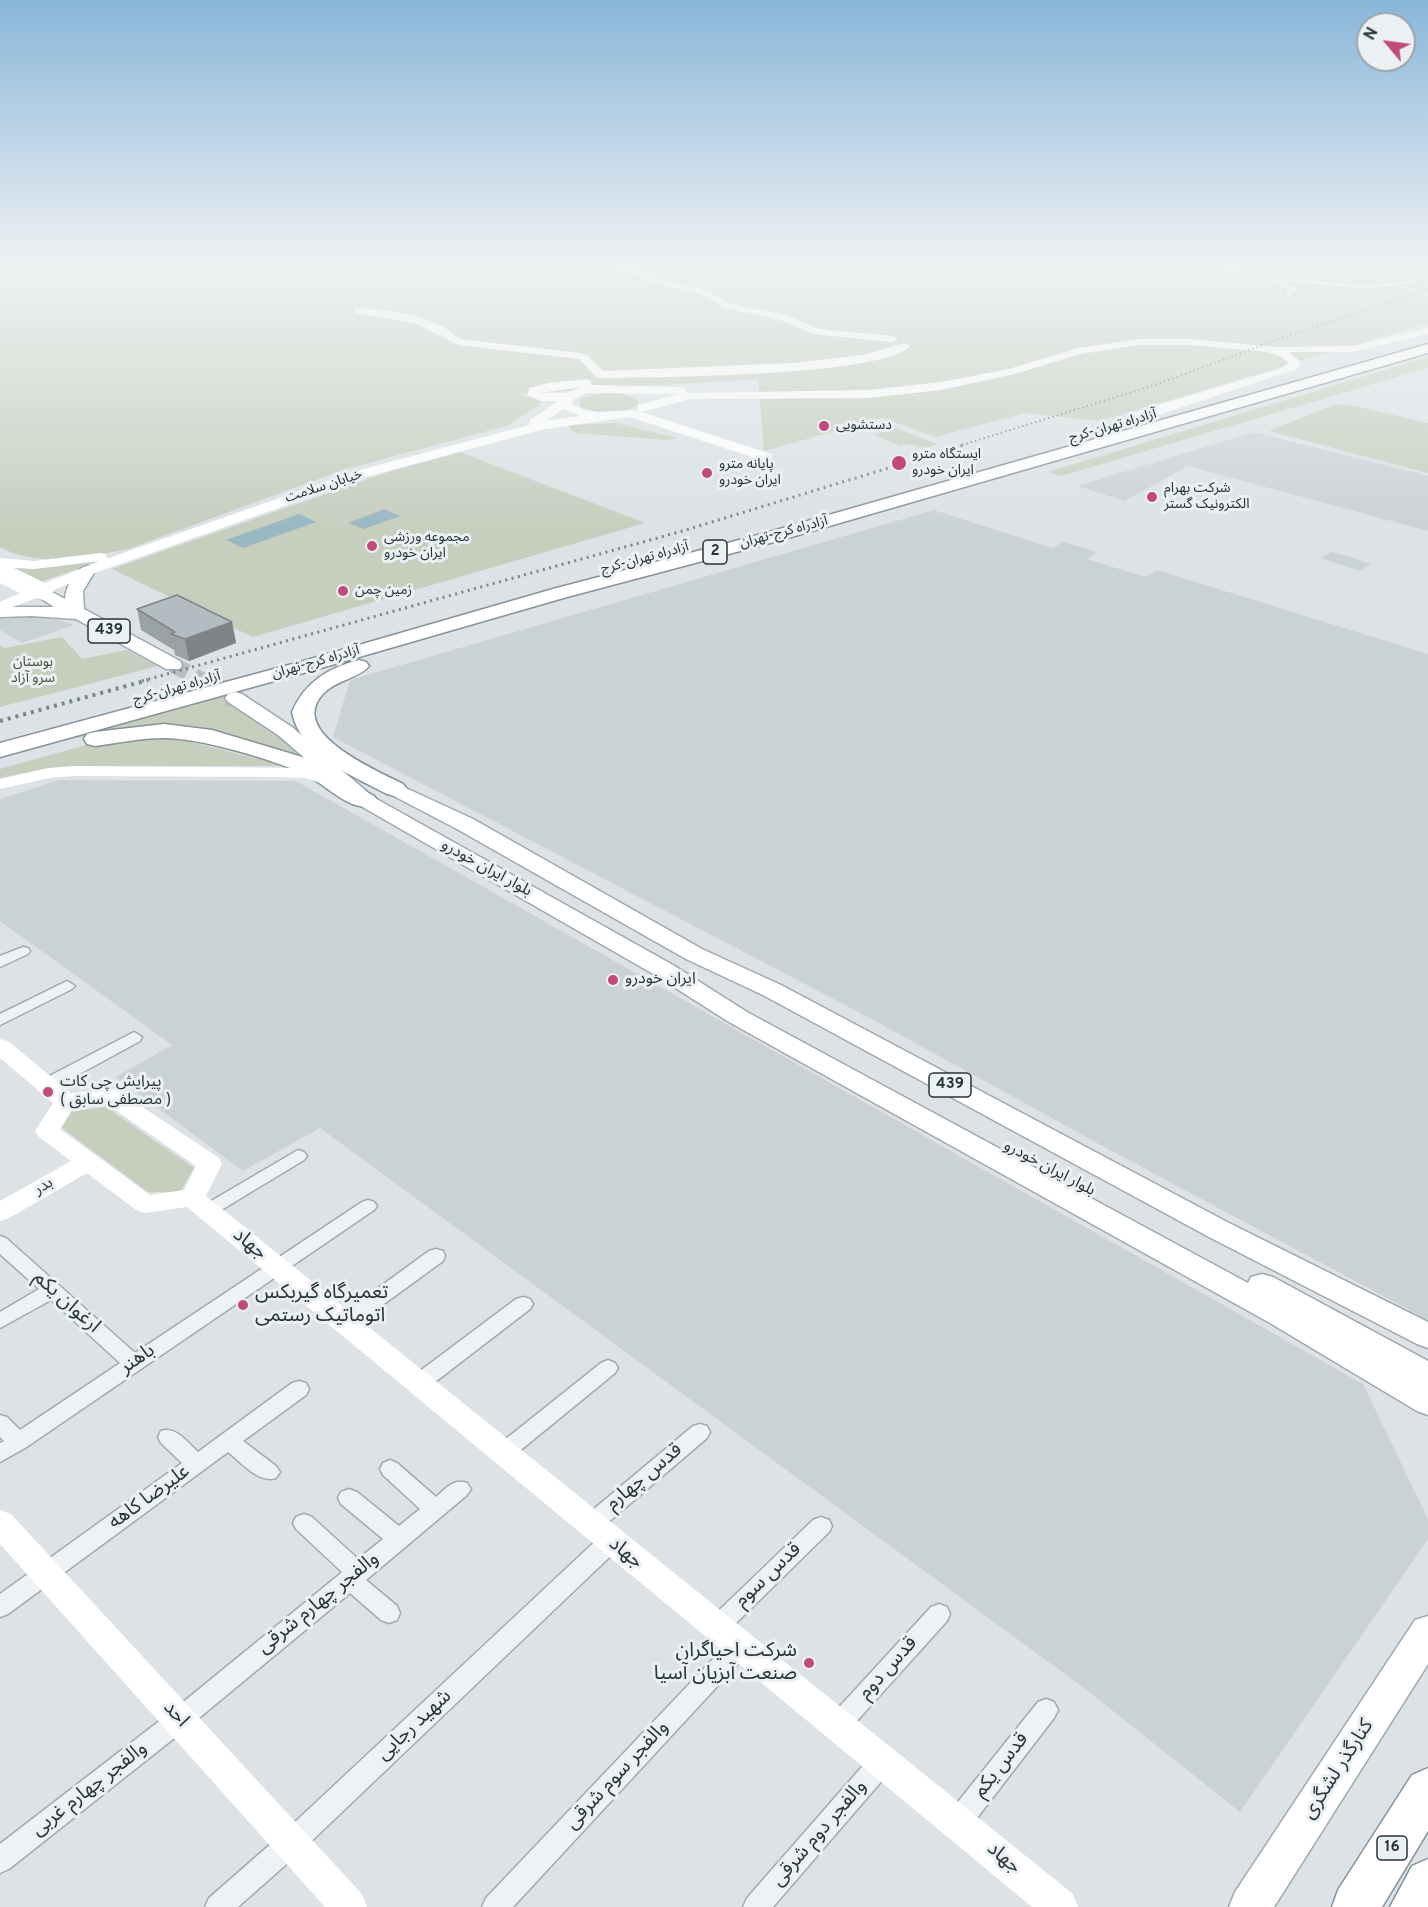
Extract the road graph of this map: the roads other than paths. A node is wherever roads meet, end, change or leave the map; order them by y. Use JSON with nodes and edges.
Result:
{"nodes":[{"id":1,"x":532,"y":352,"type":"edge"},
{"id":2,"x":864,"y":352,"type":"edge"},
{"id":3,"x":1073,"y":352,"type":"edge"},
{"id":4,"x":1079,"y":352,"type":"edge"},
{"id":5,"x":1278,"y":352,"type":"edge"},
{"id":6,"x":1377,"y":352,"type":"edge"},
{"id":7,"x":1414,"y":352,"type":"edge"},
{"id":8,"x":1035,"y":364,"type":"junction"},
{"id":9,"x":675,"y":374,"type":"junction"},
{"id":10,"x":618,"y":389,"type":"junction"},
{"id":11,"x":566,"y":399,"type":"junction"},
{"id":12,"x":637,"y":410,"type":"junction"},
{"id":13,"x":610,"y":416,"type":"junction"},
{"id":14,"x":1116,"y":425,"type":"junction"},
{"id":15,"x":766,"y":457,"type":"dead end"},
{"id":16,"x":768,"y":538,"type":"junction"},
{"id":17,"x":132,"y":549,"type":"junction"},
{"id":18,"x":0,"y":562,"type":"edge"},
{"id":19,"x":0,"y":567,"type":"edge"},
{"id":20,"x":87,"y":571,"type":"junction"},
{"id":21,"x":0,"y":578,"type":"edge"},
{"id":22,"x":0,"y":587,"type":"edge"},
{"id":23,"x":36,"y":592,"type":"junction"},
{"id":24,"x":0,"y":605,"type":"edge"},
{"id":25,"x":0,"y":612,"type":"edge"},
{"id":26,"x":76,"y":614,"type":"junction"},
{"id":27,"x":173,"y":665,"type":"tunnel mouth"},
{"id":28,"x":235,"y":698,"type":"tunnel mouth"},
{"id":29,"x":0,"y":738,"type":"edge"},
{"id":30,"x":0,"y":750,"type":"edge"},
{"id":31,"x":0,"y":761,"type":"edge"},
{"id":32,"x":330,"y":782,"type":"junction"},
{"id":33,"x":0,"y":784,"type":"edge"},
{"id":34,"x":395,"y":789,"type":"joint"},
{"id":35,"x":366,"y":801,"type":"junction"},
{"id":36,"x":490,"y":838,"type":"junction"},
{"id":37,"x":461,"y":854,"type":"junction"},
{"id":38,"x":23,"y":951,"type":"dead end"},
{"id":39,"x":694,"y":954,"type":"junction"},
{"id":40,"x":0,"y":962,"type":"edge"},
{"id":41,"x":664,"y":970,"type":"junction"},
{"id":42,"x":67,"y":986,"type":"dead end"},
{"id":43,"x":0,"y":1020,"type":"edge"},
{"id":44,"x":134,"y":1036,"type":"dead end"},
{"id":45,"x":0,"y":1046,"type":"edge"},
{"id":46,"x":46,"y":1085,"type":"junction"},
{"id":47,"x":934,"y":1099,"type":"junction"},
{"id":48,"x":66,"y":1101,"type":"junction"},
{"id":49,"x":298,"y":1156,"type":"dead end"},
{"id":50,"x":83,"y":1159,"type":"junction"},
{"id":51,"x":0,"y":1201,"type":"edge"},
{"id":52,"x":199,"y":1204,"type":"junction"},
{"id":53,"x":368,"y":1206,"type":"dead end"},
{"id":54,"x":0,"y":1212,"type":"edge"},
{"id":55,"x":0,"y":1243,"type":"edge"},
{"id":56,"x":436,"y":1256,"type":"dead end"},
{"id":57,"x":276,"y":1266,"type":"junction"},
{"id":58,"x":52,"y":1290,"type":"junction"},
{"id":59,"x":523,"y":1304,"type":"dead end"},
{"id":60,"x":0,"y":1322,"type":"edge"},
{"id":61,"x":344,"y":1323,"type":"junction"},
{"id":62,"x":1423,"y":1333,"type":"edge"},
{"id":63,"x":1428,"y":1358,"type":"edge"},
{"id":64,"x":133,"y":1363,"type":"junction"},
{"id":65,"x":608,"y":1368,"type":"dead end"},
{"id":66,"x":1428,"y":1376,"type":"edge"},
{"id":67,"x":419,"y":1383,"type":"junction"},
{"id":68,"x":299,"y":1389,"type":"dead end"},
{"id":69,"x":1428,"y":1401,"type":"edge"},
{"id":70,"x":0,"y":1423,"type":"edge"},
{"id":71,"x":700,"y":1432,"type":"dead end"},
{"id":72,"x":168,"y":1437,"type":"dead end"},
{"id":73,"x":228,"y":1441,"type":"junction"},
{"id":74,"x":18,"y":1442,"type":"junction"},
{"id":75,"x":504,"y":1452,"type":"junction"},
{"id":76,"x":0,"y":1454,"type":"edge"},
{"id":77,"x":197,"y":1464,"type":"junction"},
{"id":78,"x":390,"y":1469,"type":"dead end"},
{"id":79,"x":269,"y":1472,"type":"dead end"},
{"id":80,"x":460,"y":1489,"type":"dead end"},
{"id":81,"x":349,"y":1498,"type":"dead end"},
{"id":82,"x":435,"y":1509,"type":"junction"},
{"id":83,"x":0,"y":1523,"type":"edge"},
{"id":84,"x":304,"y":1523,"type":"dead end"},
{"id":85,"x":821,"y":1526,"type":"dead end"},
{"id":86,"x":600,"y":1534,"type":"junction"},
{"id":87,"x":399,"y":1539,"type":"junction"},
{"id":88,"x":46,"y":1574,"type":"junction"},
{"id":89,"x":353,"y":1576,"type":"junction"},
{"id":90,"x":0,"y":1607,"type":"edge"},
{"id":91,"x":389,"y":1613,"type":"dead end"},
{"id":92,"x":939,"y":1614,"type":"dead end"},
{"id":93,"x":1428,"y":1632,"type":"edge"},
{"id":94,"x":729,"y":1636,"type":"junction"},
{"id":95,"x":1428,"y":1663,"type":"edge"},
{"id":96,"x":1380,"y":1707,"type":"junction"},
{"id":97,"x":1046,"y":1710,"type":"dead end"},
{"id":98,"x":179,"y":1719,"type":"junction"},
{"id":99,"x":838,"y":1725,"type":"junction"},
{"id":100,"x":883,"y":1761,"type":"junction"},
{"id":101,"x":1428,"y":1790,"type":"edge"},
{"id":102,"x":958,"y":1822,"type":"junction"},
{"id":103,"x":290,"y":1844,"type":"junction"},
{"id":104,"x":0,"y":1860,"type":"edge"},
{"id":105,"x":1428,"y":1882,"type":"edge"},
{"id":106,"x":218,"y":1907,"type":"edge"},
{"id":107,"x":349,"y":1907,"type":"edge"},
{"id":108,"x":495,"y":1907,"type":"edge"},
{"id":109,"x":756,"y":1907,"type":"edge"},
{"id":110,"x":1060,"y":1907,"type":"edge"},
{"id":111,"x":1250,"y":1907,"type":"edge"},
{"id":112,"x":1355,"y":1907,"type":"edge"},
{"id":113,"x":1413,"y":1907,"type":"edge"}],
"edges":[{"from":1,"to":9,"type":"main road"},
{"from":2,"to":9,"type":"main road"},
{"from":3,"to":8,"type":"main road"},
{"from":4,"to":8,"type":"main road"},
{"from":5,"to":14,"type":"main road"},
{"from":6,"to":14,"type":"highway","name":"آزادراه تهران-کرج","number":"2"},
{"from":7,"to":16,"type":"highway","name":"آزادراه کرج-تهران","number":"2"},
{"from":8,"to":10,"type":"main road"},
{"from":8,"to":12,"type":"main road"},
{"from":9,"to":11,"type":"main road"},
{"from":10,"to":11,"type":"main road"},
{"from":10,"to":12,"type":"main road"},
{"from":11,"to":13,"type":"main road"},
{"from":11,"to":17,"type":"main road","name":"خیابان سلامت"},
{"from":12,"to":13,"type":"main road"},
{"from":12,"to":15,"type":"main road"},
{"from":13,"to":20,"type":"main road","name":"خیابان سلامت"},
{"from":14,"to":29,"type":"highway","name":"آزادراه تهران-کرج","number":"2"},
{"from":16,"to":30,"type":"highway","name":"آزادراه کرج-تهران","number":"2"},
{"from":16,"to":34,"type":"highway"},
{"from":17,"to":18,"type":"main road"},
{"from":17,"to":23,"type":"main road","name":"خیابان سلامت"},
{"from":19,"to":23,"type":"main road"},
{"from":20,"to":23,"type":"main road","name":"خیابان سلامت"},
{"from":20,"to":26,"type":"main road"},
{"from":21,"to":22,"type":"main road"},
{"from":21,"to":23,"type":"main road"},
{"from":23,"to":24,"type":"main road"},
{"from":23,"to":26,"type":"main road","number":"439"},
{"from":25,"to":26,"type":"main road"},
{"from":26,"to":27,"type":"main road","number":"439"},
{"from":28,"to":35,"type":"main road","name":"بلوار ایران خودرو","number":"439"},
{"from":31,"to":32,"type":"highway"},
{"from":32,"to":33,"type":"main road"},
{"from":32,"to":35,"type":"highway"},
{"from":34,"to":36,"type":"main road","name":"بلوار ایران خودرو","number":"439"},
{"from":35,"to":37,"type":"main road","name":"بلوار ایران خودرو","number":"439"},
{"from":36,"to":37,"type":"main road"},
{"from":36,"to":39,"type":"main road","name":"بلوار ایران خودرو","number":"439"},
{"from":37,"to":41,"type":"main road","name":"بلوار ایران خودرو","number":"439"},
{"from":38,"to":40,"type":"street"},
{"from":39,"to":47,"type":"main road","name":"بلوار ایران خودرو"},
{"from":39,"to":62,"type":"main road","name":"بلوار ایران خودرو","number":"439"},
{"from":41,"to":47,"type":"main road","name":"بلوار ایران خودرو"},
{"from":41,"to":69,"type":"main road","name":"بلوار ایران خودرو","number":"439"},
{"from":42,"to":43,"type":"street"},
{"from":44,"to":46,"type":"street"},
{"from":45,"to":46,"type":"main road"},
{"from":46,"to":48,"type":"main road"},
{"from":47,"to":63,"type":"main road","name":"بلوار ایران خودرو","number":"439"},
{"from":47,"to":66,"type":"main road","name":"بلوار ایران خودرو","number":"439"},
{"from":48,"to":50,"type":"main road"},
{"from":48,"to":52,"type":"main road"},
{"from":49,"to":52,"type":"street"},
{"from":50,"to":51,"type":"main road","name":"بدر"},
{"from":50,"to":52,"type":"main road"},
{"from":50,"to":54,"type":"main road","name":"بدر"},
{"from":52,"to":57,"type":"main road","name":"جهاد"},
{"from":53,"to":57,"type":"street","name":"باهنر"},
{"from":55,"to":58,"type":"street","name":"ارغوان یکم"},
{"from":56,"to":61,"type":"street"},
{"from":57,"to":61,"type":"main road","name":"جهاد"},
{"from":57,"to":64,"type":"street","name":"باهنر"},
{"from":58,"to":60,"type":"street"},
{"from":58,"to":64,"type":"street","name":"ارغوان یکم"},
{"from":59,"to":67,"type":"street"},
{"from":61,"to":67,"type":"main road","name":"جهاد"},
{"from":64,"to":74,"type":"street","name":"باهنر"},
{"from":65,"to":75,"type":"street"},
{"from":67,"to":75,"type":"main road","name":"جهاد"},
{"from":68,"to":73,"type":"street","name":"علیرضا کاهه"},
{"from":70,"to":74,"type":"street"},
{"from":71,"to":86,"type":"street","name":"قدس چهارم"},
{"from":72,"to":77,"type":"street"},
{"from":73,"to":77,"type":"street","name":"علیرضا کاهه"},
{"from":73,"to":79,"type":"street"},
{"from":74,"to":76,"type":"street","name":"باهنر"},
{"from":75,"to":86,"type":"main road","name":"جهاد"},
{"from":77,"to":88,"type":"street","name":"علیرضا کاهه"},
{"from":78,"to":82,"type":"street"},
{"from":80,"to":82,"type":"street","name":"والفجر چهارم شرقی"},
{"from":81,"to":87,"type":"street"},
{"from":82,"to":87,"type":"street","name":"والفجر چهارم شرقی"},
{"from":83,"to":88,"type":"main road","name":"احد"},
{"from":84,"to":89,"type":"street"},
{"from":85,"to":94,"type":"street","name":"قدس سوم"},
{"from":86,"to":94,"type":"main road","name":"جهاد"},
{"from":86,"to":103,"type":"street","name":"شهید رجایی"},
{"from":87,"to":89,"type":"street","name":"والفجر چهارم شرقی"},
{"from":88,"to":90,"type":"street","name":"علیرضا کاهه"},
{"from":88,"to":98,"type":"main road","name":"احد"},
{"from":89,"to":91,"type":"street"},
{"from":89,"to":98,"type":"street","name":"والفجر چهارم شرقی"},
{"from":92,"to":99,"type":"street","name":"قدس دوم"},
{"from":93,"to":96,"type":"main road","name":"کنارگذر لشگری"},
{"from":94,"to":99,"type":"main road","name":"جهاد"},
{"from":94,"to":108,"type":"street","name":"والفجر سوم شرقی"},
{"from":95,"to":96,"type":"main road"},
{"from":96,"to":111,"type":"main road","name":"کنارگذر لشگری"},
{"from":97,"to":102,"type":"street","name":"قدس یکم"},
{"from":98,"to":103,"type":"main road","name":"احد"},
{"from":98,"to":104,"type":"street","name":"والفجر چهارم غربی"},
{"from":99,"to":100,"type":"main road","name":"جهاد"},
{"from":100,"to":102,"type":"main road","name":"جهاد"},
{"from":100,"to":109,"type":"street","name":"والفجر دوم شرقی"},
{"from":101,"to":112,"type":"highway","number":"16"},
{"from":102,"to":110,"type":"main road","name":"جهاد"},
{"from":103,"to":106,"type":"street","name":"شهید رجایی"},
{"from":103,"to":107,"type":"main road","name":"احد"},
{"from":105,"to":113,"type":"highway"}]}
